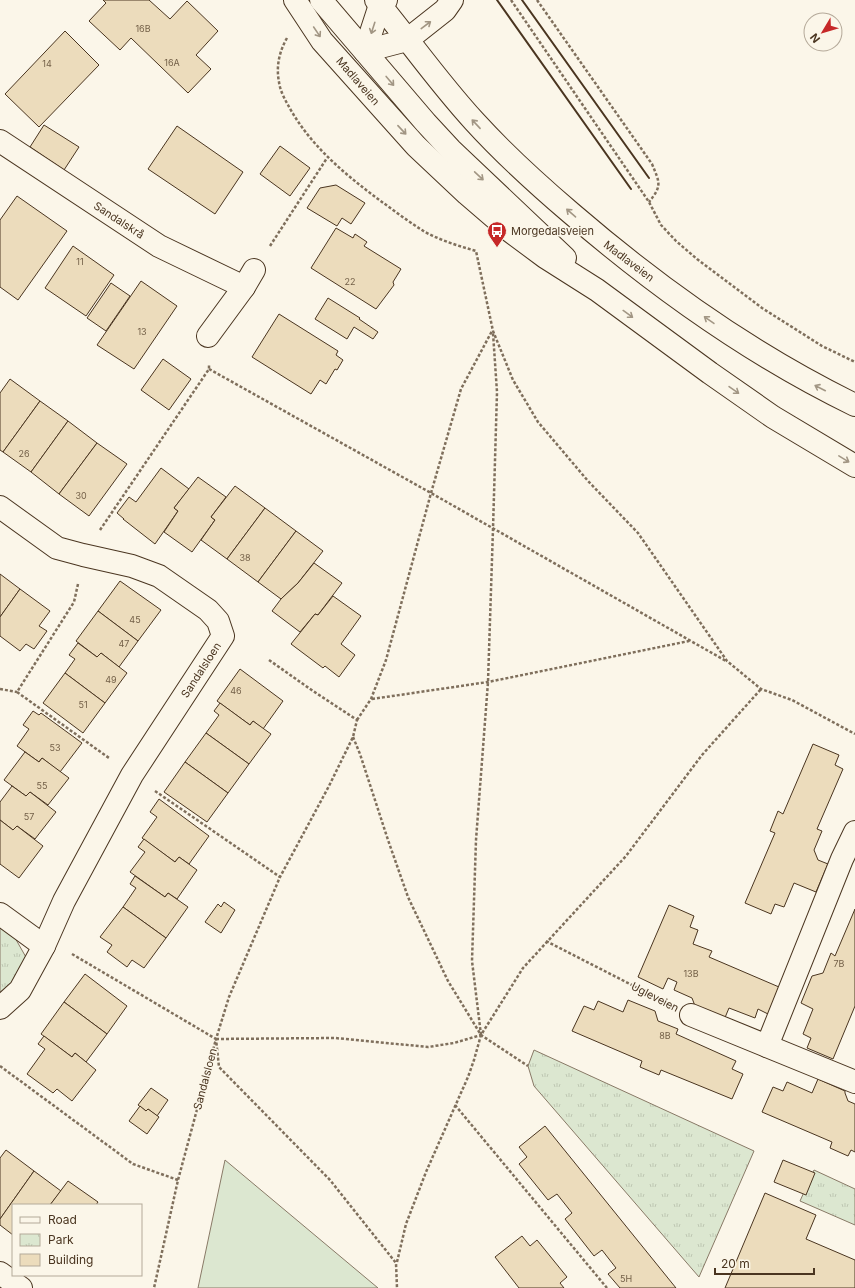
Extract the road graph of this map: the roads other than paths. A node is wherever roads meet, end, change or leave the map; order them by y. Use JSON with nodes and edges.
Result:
{"nodes":[{"id":1,"x":295,"y":0,"type":"edge"},
{"id":2,"x":321,"y":0,"type":"edge"},
{"id":3,"x":452,"y":0,"type":"edge"},
{"id":4,"x":381,"y":2,"type":"edge"},
{"id":5,"x":407,"y":40,"type":"junction"},
{"id":6,"x":365,"y":51,"type":"junction"},
{"id":7,"x":0,"y":141,"type":"edge"},
{"id":8,"x":597,"y":290,"type":"junction"},
{"id":9,"x":208,"y":336,"type":"road end"},
{"id":10,"x":855,"y":405,"type":"edge"},
{"id":11,"x":855,"y":466,"type":"edge"},
{"id":12,"x":0,"y":507,"type":"edge"},
{"id":13,"x":855,"y":832,"type":"edge"},
{"id":14,"x":848,"y":862,"type":"edge"},
{"id":15,"x":0,"y":914,"type":"edge"},
{"id":16,"x":46,"y":941,"type":"junction"},
{"id":17,"x":0,"y":1008,"type":"edge"},
{"id":18,"x":691,"y":1015,"type":"road end"},
{"id":19,"x":767,"y":1046,"type":"junction"},
{"id":20,"x":855,"y":1082,"type":"edge"},
{"id":21,"x":0,"y":1273,"type":"edge"},
{"id":22,"x":21,"y":1288,"type":"edge"}],
"edges":[{"from":1,"to":8,"type":"main road","name":"Madlaveien","one_way":true},
{"from":2,"to":6,"type":"main road","name":"Madlaveien"},
{"from":5,"to":3,"type":"main road","one_way":true},
{"from":4,"to":5,"type":"main road","name":"Madlaveien"},
{"from":4,"to":6,"type":"main road","one_way":true},
{"from":5,"to":6,"type":"main road"},
{"from":10,"to":5,"type":"main road","name":"Madlaveien","one_way":true},
{"from":6,"to":8,"type":"main road","name":"Madlaveien","one_way":true},
{"from":7,"to":9,"type":"main road","name":"Sandalskrå"},
{"from":8,"to":11,"type":"main road","name":"Madlaveien","one_way":true},
{"from":12,"to":16,"type":"main road","name":"Sandalsloen"},
{"from":13,"to":14,"type":"main road"},
{"from":14,"to":19,"type":"main road"},
{"from":15,"to":16,"type":"main road"},
{"from":16,"to":17,"type":"main road","name":"Sandalsloen"},
{"from":18,"to":19,"type":"main road","name":"Ugleveien"},
{"from":19,"to":20,"type":"main road","name":"Ugleveien"},
{"from":21,"to":22,"type":"main road"}]}
